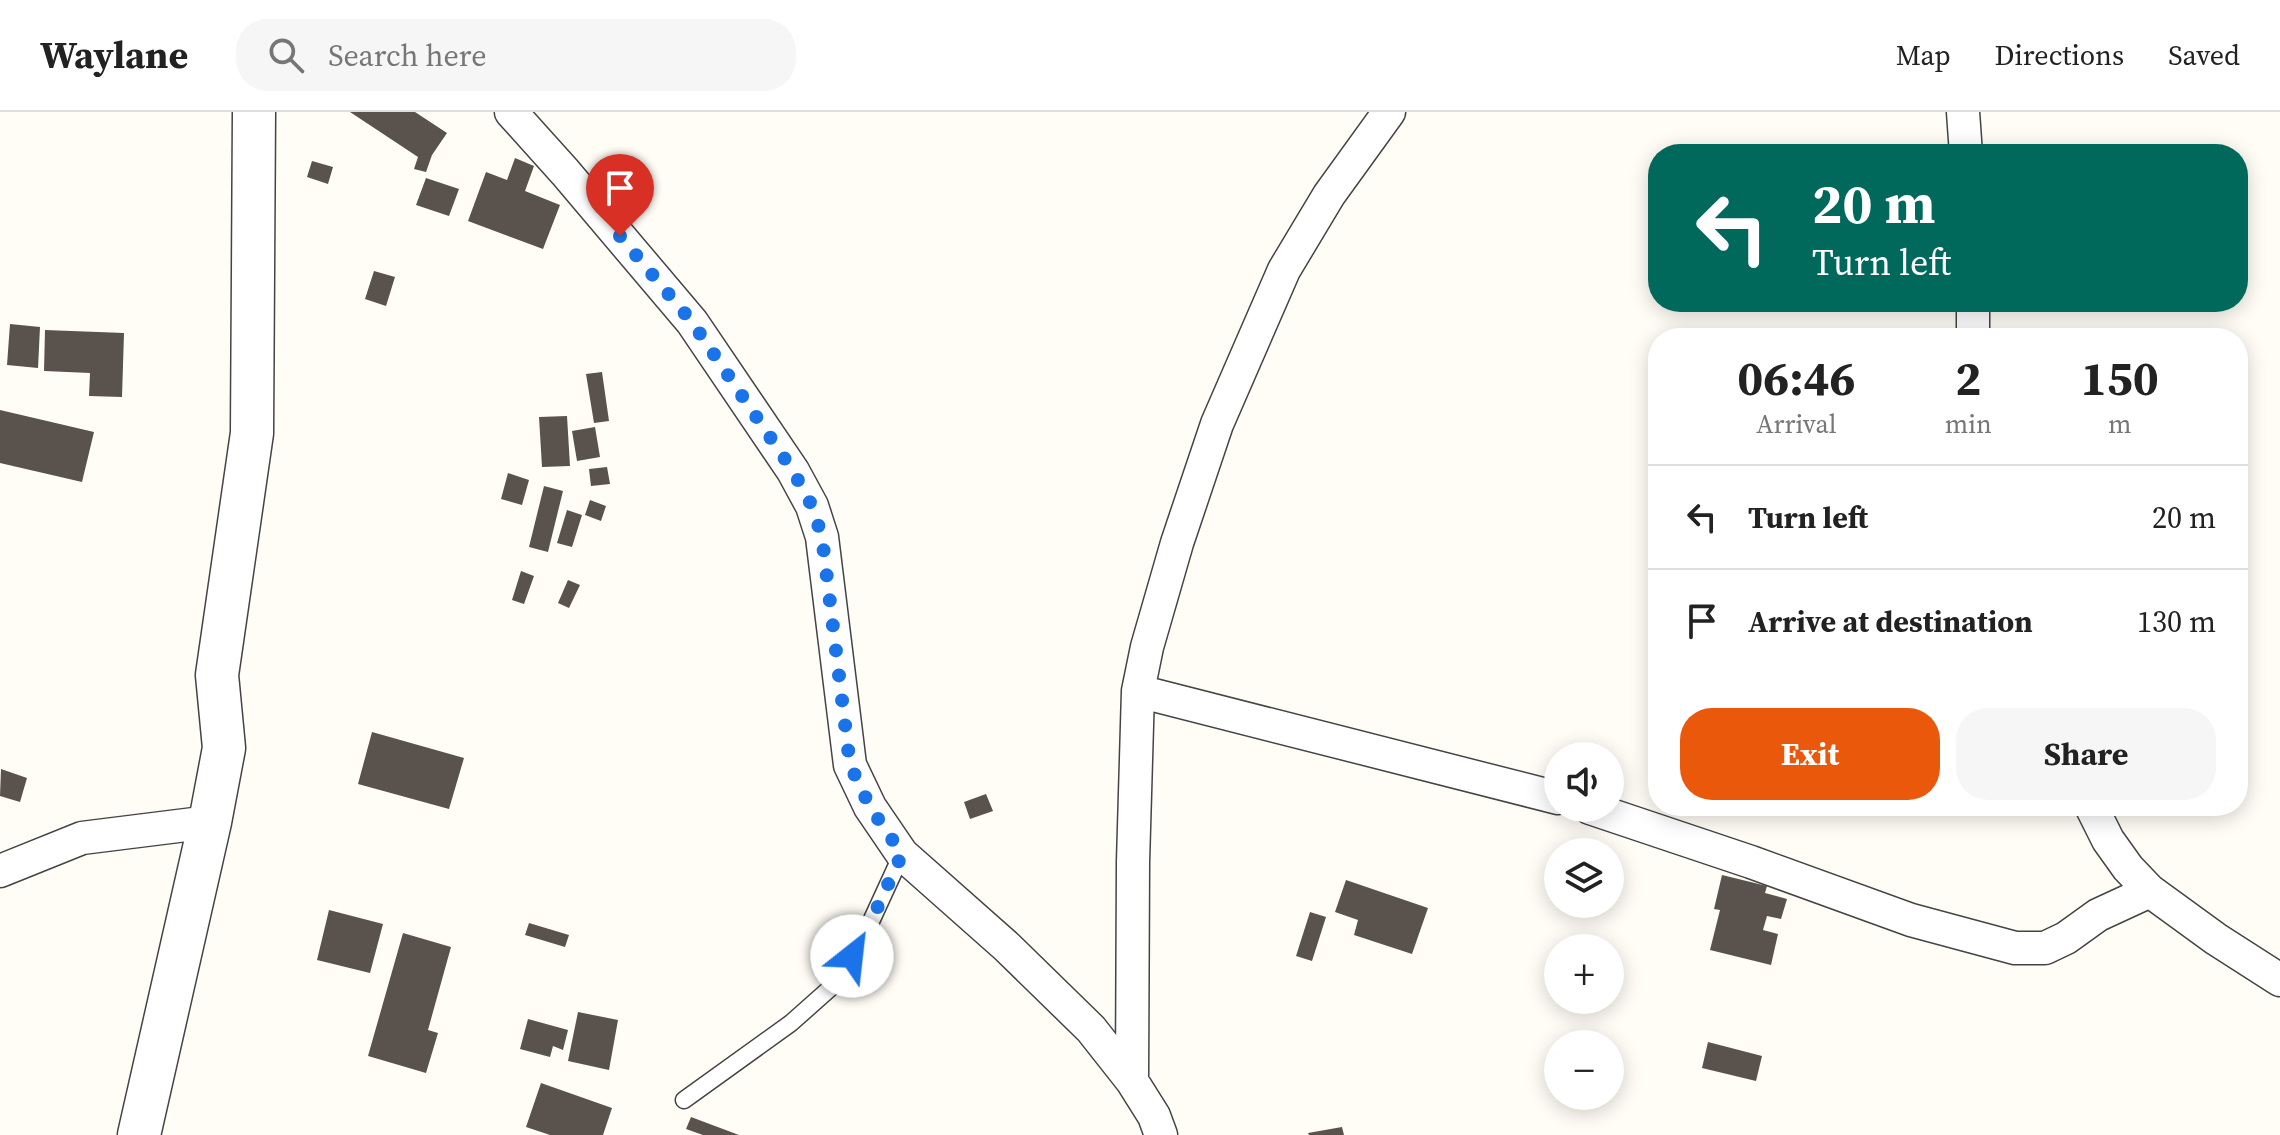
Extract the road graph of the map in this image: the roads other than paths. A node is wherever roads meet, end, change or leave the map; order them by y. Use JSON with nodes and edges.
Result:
{"nodes":[{"id":1,"x":254,"y":112,"type":"edge"},
{"id":2,"x":511,"y":112,"type":"edge"},
{"id":3,"x":1389,"y":112,"type":"edge"},
{"id":4,"x":1963,"y":112,"type":"edge"},
{"id":5,"x":1965,"y":144,"type":"edge"},
{"id":6,"x":1138,"y":691,"type":"junction"},
{"id":7,"x":1544,"y":794,"type":"edge"},
{"id":8,"x":2097,"y":816,"type":"edge"},
{"id":9,"x":1624,"y":819,"type":"edge"},
{"id":10,"x":210,"y":822,"type":"junction"},
{"id":11,"x":902,"y":854,"type":"junction"},
{"id":12,"x":0,"y":871,"type":"edge"},
{"id":13,"x":2150,"y":891,"type":"junction"},
{"id":14,"x":2280,"y":980,"type":"edge"},
{"id":15,"x":1132,"y":1081,"type":"junction"},
{"id":16,"x":684,"y":1100,"type":"dead end"},
{"id":17,"x":139,"y":1135,"type":"edge"},
{"id":18,"x":1161,"y":1135,"type":"edge"}],
"edges":[{"from":1,"to":10,"type":"street"},
{"from":2,"to":11,"type":"street"},
{"from":3,"to":6,"type":"street"},
{"from":4,"to":5,"type":"street"},
{"from":6,"to":7,"type":"street"},
{"from":6,"to":15,"type":"street"},
{"from":8,"to":13,"type":"street"},
{"from":9,"to":13,"type":"street"},
{"from":10,"to":12,"type":"street"},
{"from":10,"to":17,"type":"street"},
{"from":11,"to":15,"type":"street"},
{"from":11,"to":16,"type":"lane"},
{"from":13,"to":14,"type":"street"},
{"from":15,"to":18,"type":"street"}]}
